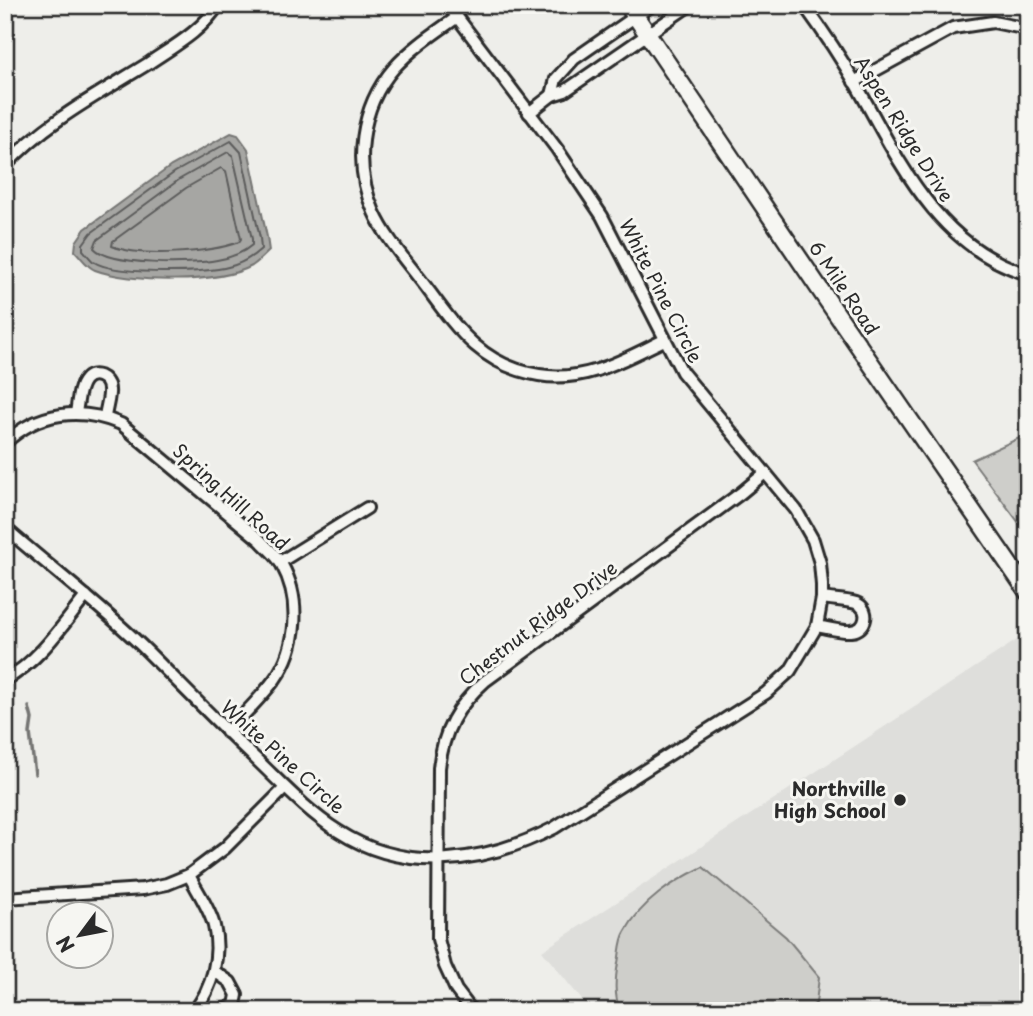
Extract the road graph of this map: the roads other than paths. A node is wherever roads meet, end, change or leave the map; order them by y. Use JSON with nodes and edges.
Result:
{"nodes":[{"id":1,"x":218,"y":5,"type":"edge"},
{"id":2,"x":449,"y":5,"type":"edge"},
{"id":3,"x":652,"y":5,"type":"edge"},
{"id":4,"x":690,"y":5,"type":"edge"},
{"id":5,"x":804,"y":5,"type":"edge"},
{"id":6,"x":632,"y":11,"type":"edge"},
{"id":7,"x":456,"y":18,"type":"junction"},
{"id":8,"x":1028,"y":29,"type":"edge"},
{"id":9,"x":647,"y":34,"type":"junction"},
{"id":10,"x":854,"y":82,"type":"junction"},
{"id":11,"x":552,"y":95,"type":"junction"},
{"id":12,"x":529,"y":113,"type":"junction"},
{"id":13,"x":5,"y":166,"type":"edge"},
{"id":14,"x":1028,"y":274,"type":"edge"},
{"id":15,"x":664,"y":340,"type":"junction"},
{"id":16,"x":76,"y":413,"type":"junction"},
{"id":17,"x":105,"y":417,"type":"junction"},
{"id":18,"x":5,"y":443,"type":"edge"},
{"id":19,"x":765,"y":473,"type":"junction"},
{"id":20,"x":367,"y":508,"type":"dead end"},
{"id":21,"x":5,"y":528,"type":"edge"},
{"id":22,"x":280,"y":562,"type":"junction"},
{"id":23,"x":1028,"y":592,"type":"edge"},
{"id":24,"x":86,"y":596,"type":"junction"},
{"id":25,"x":822,"y":598,"type":"junction"},
{"id":26,"x":817,"y":626,"type":"junction"},
{"id":27,"x":5,"y":680,"type":"edge"},
{"id":28,"x":227,"y":732,"type":"junction"},
{"id":29,"x":285,"y":788,"type":"junction"},
{"id":30,"x":439,"y":860,"type":"junction"},
{"id":31,"x":189,"y":875,"type":"junction"},
{"id":32,"x":5,"y":898,"type":"edge"},
{"id":33,"x":214,"y":971,"type":"junction"},
{"id":34,"x":195,"y":1011,"type":"edge"},
{"id":35,"x":221,"y":1011,"type":"edge"},
{"id":36,"x":472,"y":1011,"type":"edge"}],
"edges":[{"from":1,"to":13,"type":"street"},
{"from":2,"to":7,"type":"street","name":"White Pine Circle"},
{"from":3,"to":6,"type":"street"},
{"from":4,"to":9,"type":"street"},
{"from":5,"to":10,"type":"street","name":"Aspen Ridge Drive"},
{"from":6,"to":9,"type":"street","name":"6 Mile Road"},
{"from":6,"to":11,"type":"street"},
{"from":7,"to":12,"type":"street","name":"White Pine Circle"},
{"from":7,"to":15,"type":"street"},
{"from":8,"to":10,"type":"street"},
{"from":9,"to":11,"type":"street"},
{"from":9,"to":23,"type":"street","name":"6 Mile Road"},
{"from":10,"to":14,"type":"street","name":"Aspen Ridge Drive"},
{"from":11,"to":12,"type":"street"},
{"from":12,"to":15,"type":"street","name":"White Pine Circle"},
{"from":15,"to":19,"type":"street","name":"White Pine Circle"},
{"from":16,"to":17,"type":"street","name":"Spring Hill Road"},
{"from":16,"to":17,"type":"street"},
{"from":16,"to":18,"type":"street","name":"Spring Hill Road"},
{"from":17,"to":22,"type":"street","name":"Spring Hill Road"},
{"from":19,"to":25,"type":"street","name":"White Pine Circle"},
{"from":19,"to":30,"type":"street","name":"Chestnut Ridge Drive"},
{"from":20,"to":22,"type":"street"},
{"from":21,"to":24,"type":"street","name":"White Pine Circle"},
{"from":22,"to":28,"type":"street","name":"Spring Hill Road"},
{"from":24,"to":27,"type":"street"},
{"from":24,"to":28,"type":"street","name":"White Pine Circle"},
{"from":25,"to":26,"type":"street","name":"White Pine Circle"},
{"from":25,"to":26,"type":"street"},
{"from":26,"to":30,"type":"street","name":"White Pine Circle"},
{"from":28,"to":29,"type":"street","name":"White Pine Circle"},
{"from":29,"to":30,"type":"street","name":"White Pine Circle"},
{"from":29,"to":31,"type":"street"},
{"from":30,"to":36,"type":"street","name":"Chestnut Ridge Drive"},
{"from":31,"to":32,"type":"street"},
{"from":31,"to":33,"type":"street"},
{"from":33,"to":34,"type":"street"},
{"from":33,"to":35,"type":"street"}]}
